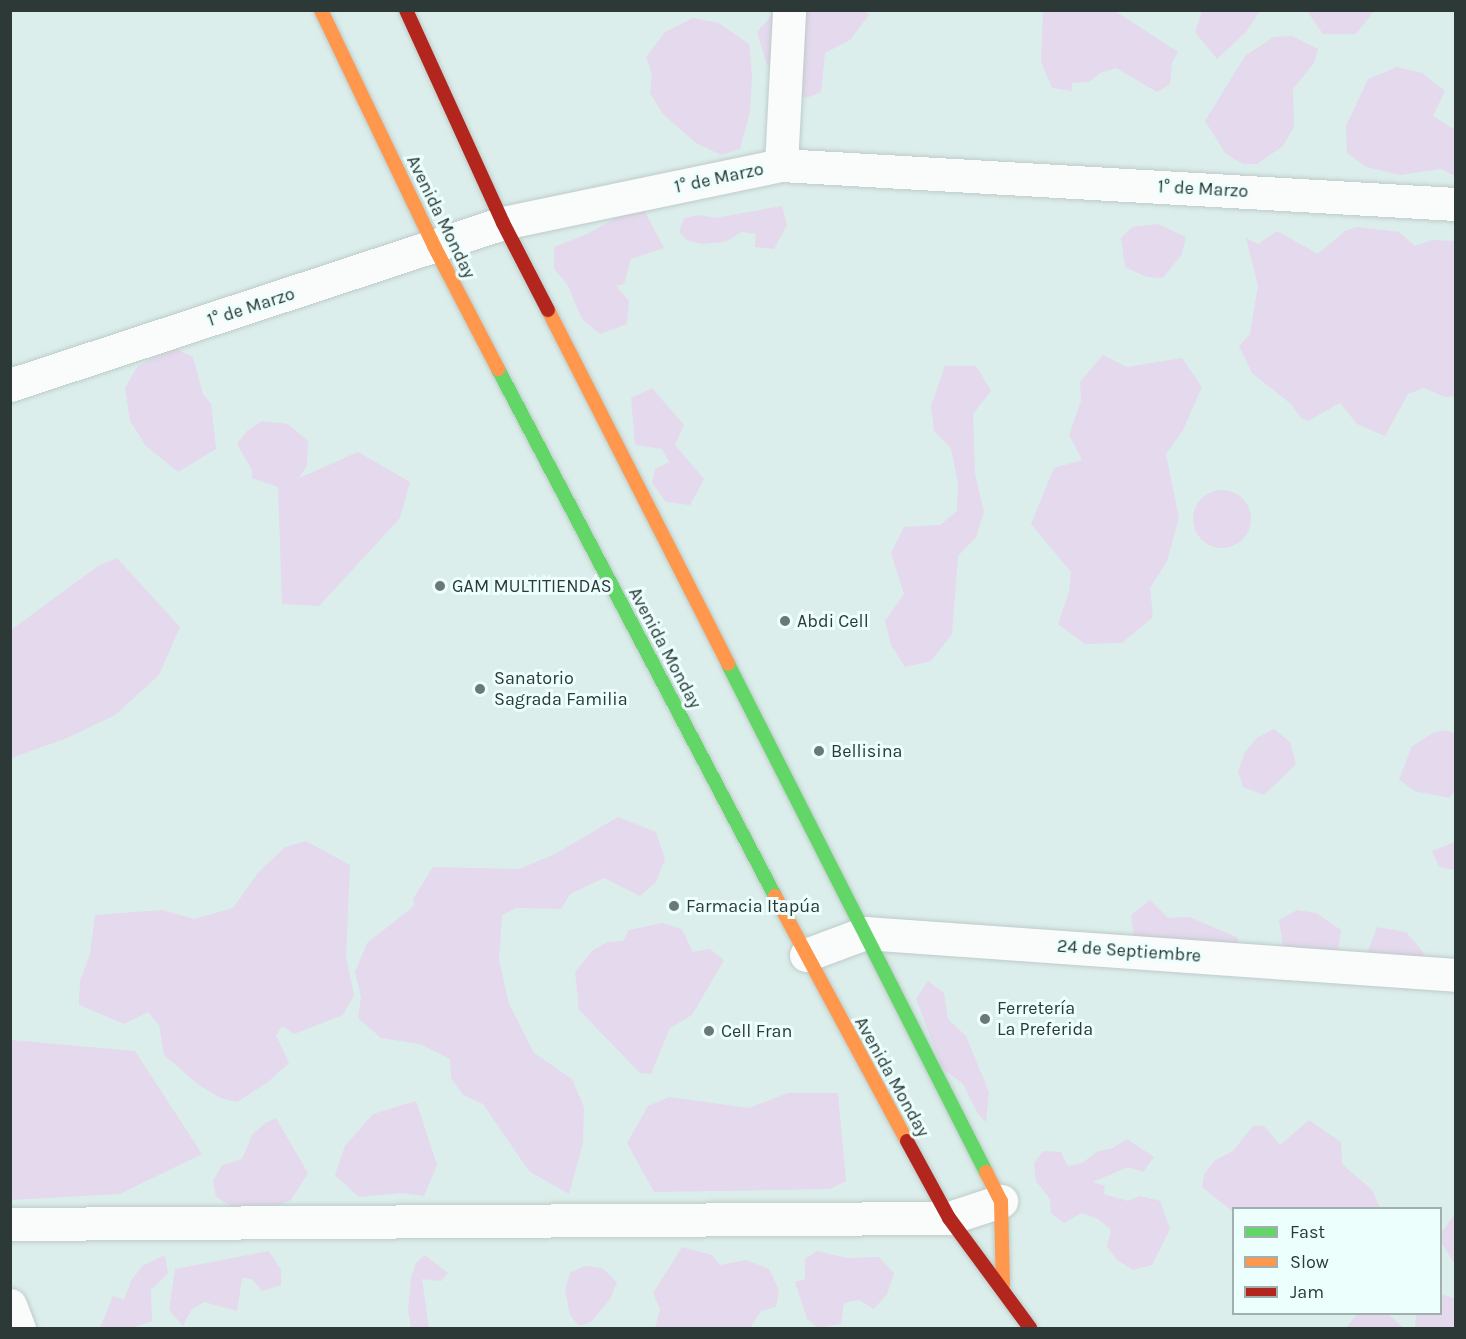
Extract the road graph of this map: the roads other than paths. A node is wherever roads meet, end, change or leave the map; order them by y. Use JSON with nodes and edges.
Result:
{"nodes":[{"id":1,"x":321,"y":10,"type":"edge"},
{"id":2,"x":406,"y":10,"type":"edge"},
{"id":3,"x":789,"y":10,"type":"edge"},
{"id":4,"x":781,"y":165,"type":"junction"},
{"id":5,"x":1455,"y":204,"type":"edge"},
{"id":6,"x":503,"y":223,"type":"junction"},
{"id":7,"x":435,"y":246,"type":"junction"},
{"id":8,"x":10,"y":386,"type":"edge"},
{"id":9,"x":865,"y":933,"type":"junction"},
{"id":10,"x":806,"y":955,"type":"junction"},
{"id":11,"x":1455,"y":975,"type":"edge"},
{"id":12,"x":1001,"y":1201,"type":"junction"},
{"id":13,"x":949,"y":1218,"type":"junction"},
{"id":14,"x":10,"y":1224,"type":"edge"},
{"id":15,"x":1003,"y":1287,"type":"junction"},
{"id":16,"x":10,"y":1305,"type":"edge"},
{"id":17,"x":19,"y":1329,"type":"edge"},
{"id":18,"x":1030,"y":1329,"type":"edge"}],
"edges":[{"from":1,"to":7,"type":"main road","name":"Avenida Monday"},
{"from":2,"to":6,"type":"main road"},
{"from":3,"to":4,"type":"street"},
{"from":4,"to":5,"type":"street","name":"1° de Marzo"},
{"from":4,"to":6,"type":"street","name":"1° de Marzo"},
{"from":6,"to":7,"type":"street","name":"1° de Marzo"},
{"from":6,"to":9,"type":"main road"},
{"from":7,"to":8,"type":"street","name":"1° de Marzo"},
{"from":7,"to":10,"type":"main road","name":"Avenida Monday"},
{"from":9,"to":10,"type":"street","name":"24 de Septiembre"},
{"from":9,"to":11,"type":"street","name":"24 de Septiembre"},
{"from":9,"to":12,"type":"main road"},
{"from":10,"to":13,"type":"main road","name":"Avenida Monday"},
{"from":12,"to":13,"type":"street"},
{"from":12,"to":15,"type":"main road"},
{"from":13,"to":14,"type":"street"},
{"from":13,"to":15,"type":"main road","name":"Avenida Monday"},
{"from":15,"to":18,"type":"main road","name":"Avenida Monday"},
{"from":16,"to":17,"type":"street"}]}
